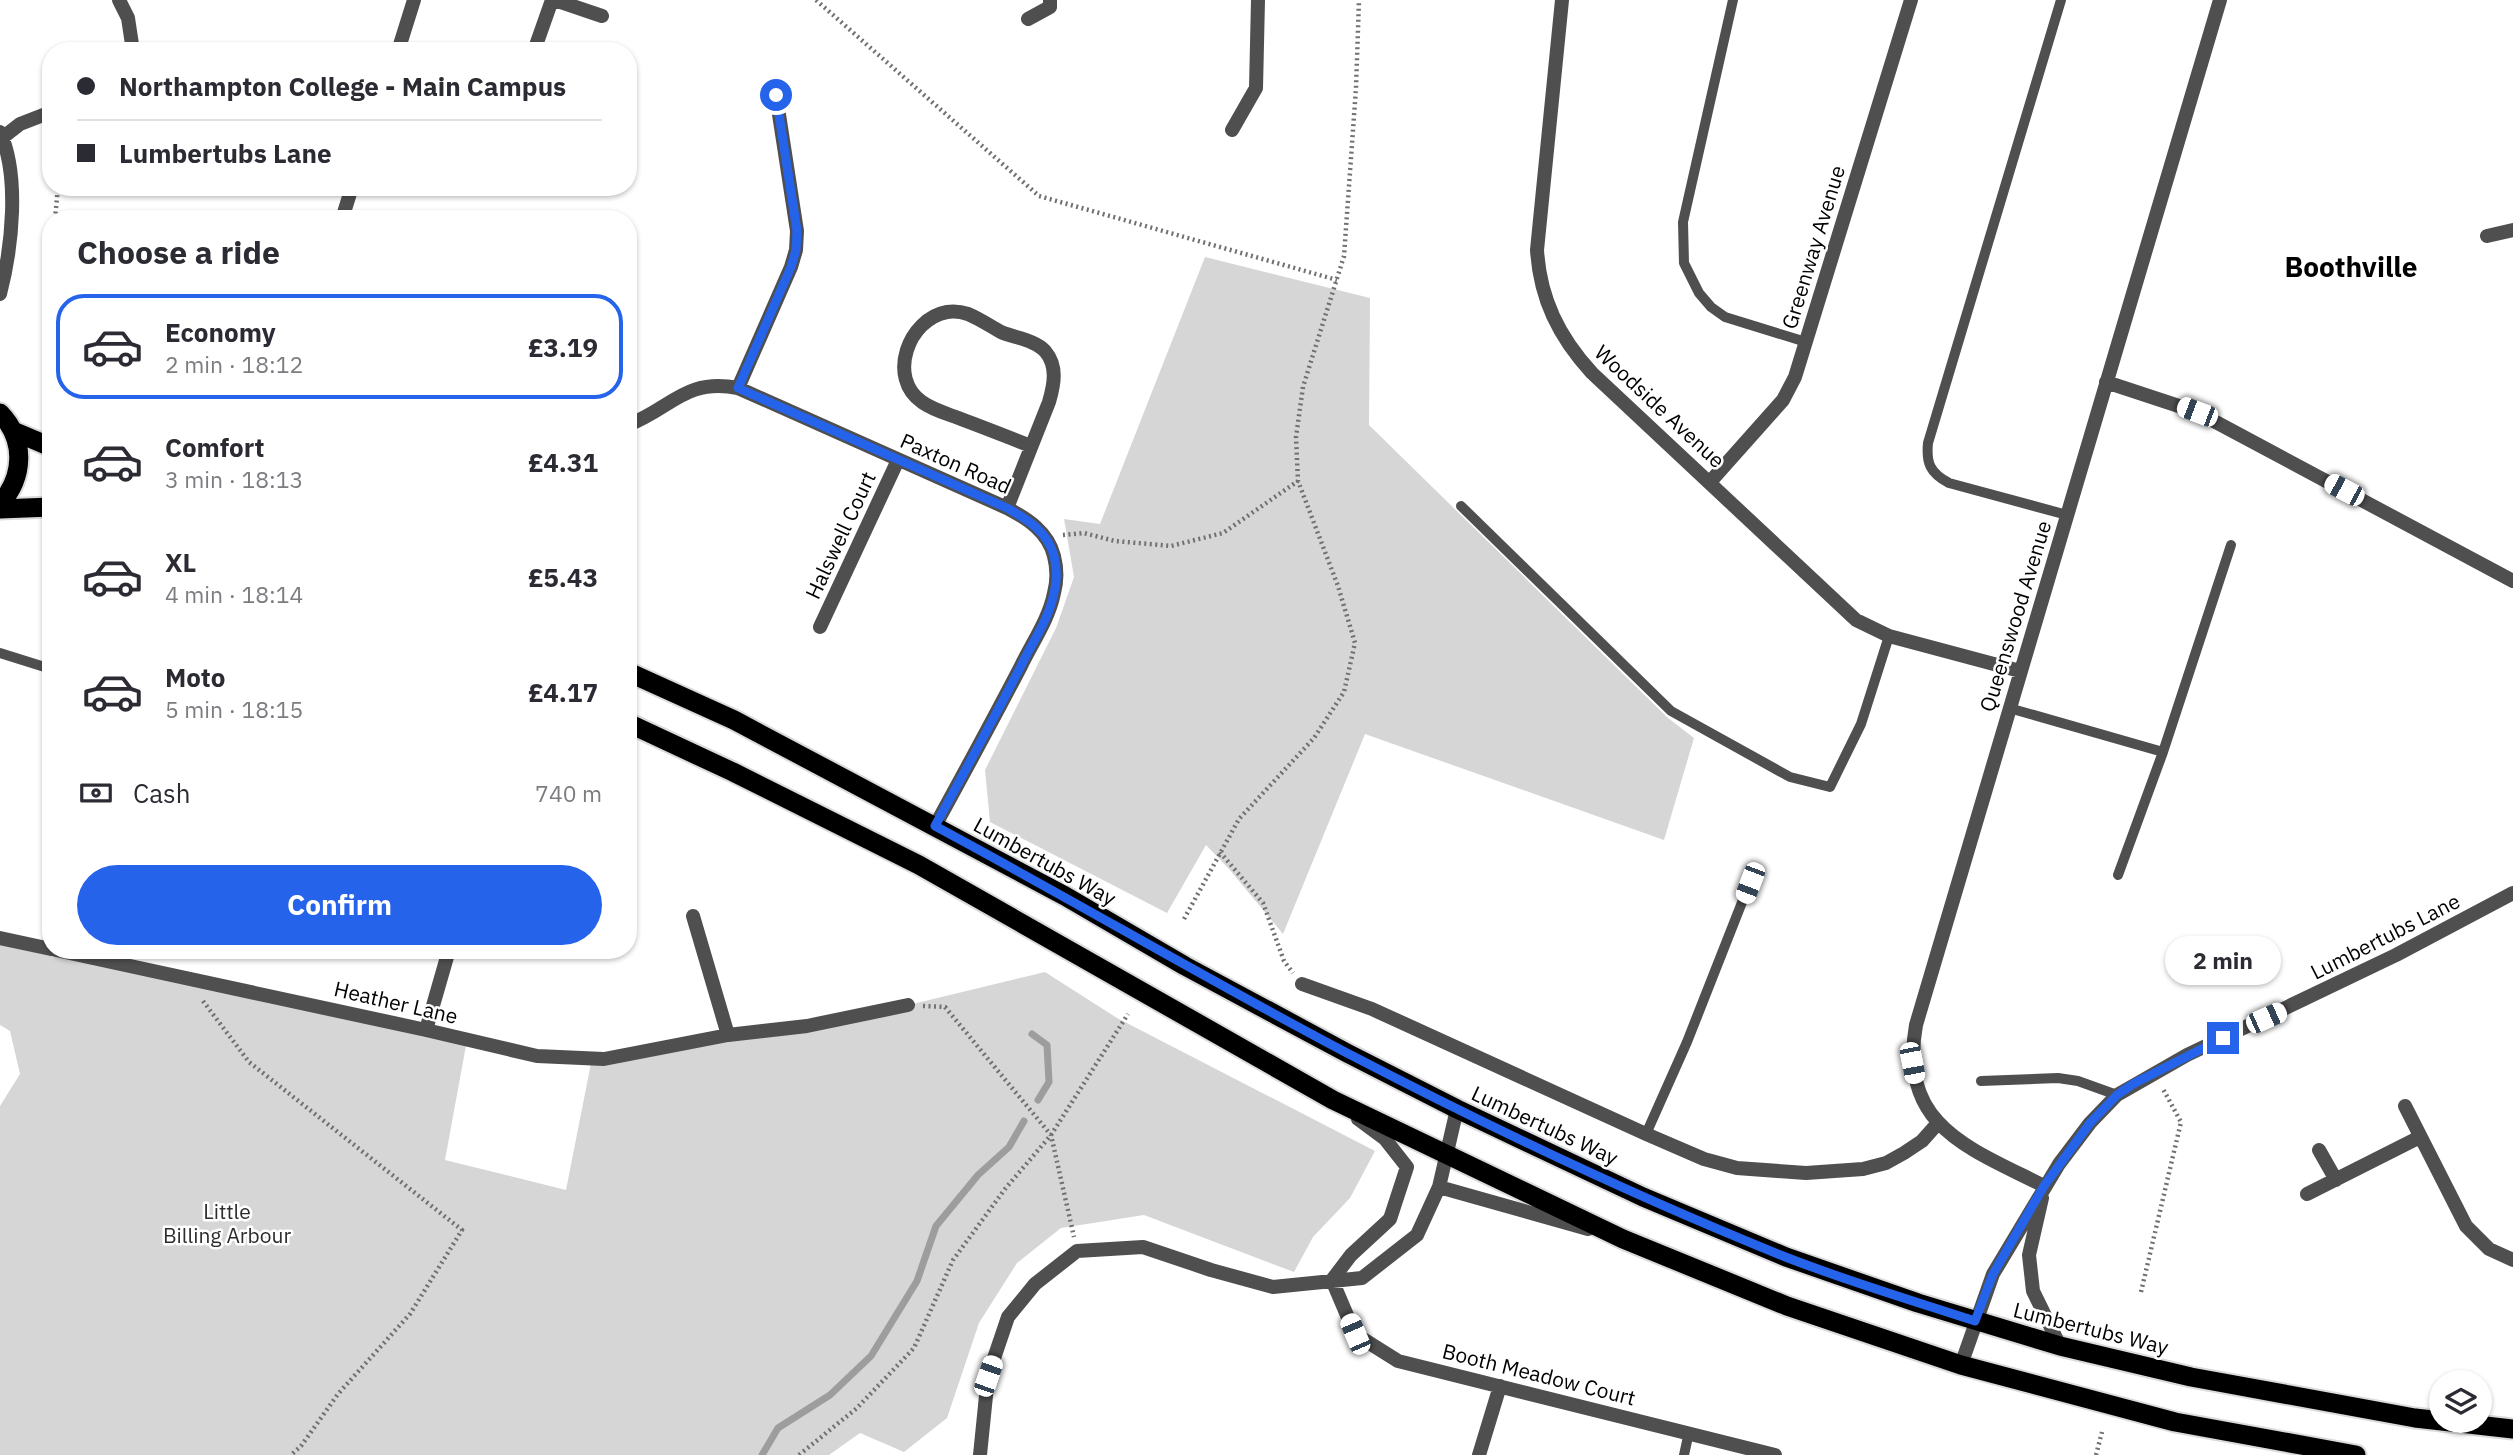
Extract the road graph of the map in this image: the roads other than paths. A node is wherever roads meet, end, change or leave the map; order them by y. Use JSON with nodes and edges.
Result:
{"nodes":[{"id":1,"x":414,"y":0,"type":"edge"},
{"id":2,"x":553,"y":0,"type":"edge"},
{"id":3,"x":1050,"y":0,"type":"edge"},
{"id":4,"x":1258,"y":0,"type":"edge"},
{"id":5,"x":1562,"y":0,"type":"edge"},
{"id":6,"x":1734,"y":0,"type":"edge"},
{"id":7,"x":1910,"y":0,"type":"edge"},
{"id":8,"x":2061,"y":0,"type":"edge"},
{"id":9,"x":2220,"y":0,"type":"edge"},
{"id":10,"x":126,"y":2,"type":"edge"},
{"id":11,"x":603,"y":16,"type":"dead end"},
{"id":12,"x":1028,"y":19,"type":"dead end"},
{"id":13,"x":131,"y":42,"type":"edge"},
{"id":14,"x":401,"y":42,"type":"edge"},
{"id":15,"x":537,"y":42,"type":"edge"},
{"id":16,"x":776,"y":95,"type":"dead end"},
{"id":17,"x":42,"y":115,"type":"edge"},
{"id":18,"x":1232,"y":130,"type":"dead end"},
{"id":19,"x":1,"y":135,"type":"edge"},
{"id":20,"x":2513,"y":230,"type":"edge"},
{"id":21,"x":2487,"y":236,"type":"dead end"},
{"id":22,"x":0,"y":294,"type":"edge"},
{"id":23,"x":1806,"y":342,"type":"junction"},
{"id":24,"x":2106,"y":382,"type":"junction"},
{"id":25,"x":738,"y":388,"type":"junction"},
{"id":26,"x":0,"y":414,"type":"edge"},
{"id":27,"x":637,"y":421,"type":"edge"},
{"id":28,"x":13,"y":431,"type":"junction"},
{"id":29,"x":42,"y":443,"type":"edge"},
{"id":30,"x":1031,"y":446,"type":"junction"},
{"id":31,"x":898,"y":460,"type":"junction"},
{"id":32,"x":1710,"y":482,"type":"junction"},
{"id":33,"x":0,"y":506,"type":"edge"},
{"id":34,"x":1461,"y":506,"type":"dead end"},
{"id":35,"x":42,"y":507,"type":"edge"},
{"id":36,"x":1007,"y":508,"type":"junction"},
{"id":37,"x":2067,"y":516,"type":"junction"},
{"id":38,"x":2231,"y":545,"type":"dead end"},
{"id":39,"x":2513,"y":581,"type":"edge"},
{"id":40,"x":820,"y":627,"type":"dead end"},
{"id":41,"x":1889,"y":636,"type":"junction"},
{"id":42,"x":0,"y":653,"type":"edge"},
{"id":43,"x":42,"y":666,"type":"edge"},
{"id":44,"x":2020,"y":671,"type":"junction"},
{"id":45,"x":637,"y":676,"type":"edge"},
{"id":46,"x":2010,"y":708,"type":"junction"},
{"id":47,"x":637,"y":727,"type":"edge"},
{"id":48,"x":2163,"y":752,"type":"junction"},
{"id":49,"x":935,"y":826,"type":"junction"},
{"id":50,"x":2118,"y":875,"type":"dead end"},
{"id":51,"x":1750,"y":883,"type":"dead end"},
{"id":52,"x":2513,"y":893,"type":"edge"},
{"id":53,"x":693,"y":916,"type":"dead end"},
{"id":54,"x":0,"y":938,"type":"edge"},
{"id":55,"x":42,"y":948,"type":"edge"},
{"id":56,"x":96,"y":959,"type":"edge"},
{"id":57,"x":446,"y":959,"type":"edge"},
{"id":58,"x":1302,"y":984,"type":"road end"},
{"id":59,"x":908,"y":1005,"type":"road end"},
{"id":60,"x":426,"y":1030,"type":"junction"},
{"id":61,"x":728,"y":1035,"type":"junction"},
{"id":62,"x":1981,"y":1081,"type":"dead end"},
{"id":63,"x":2117,"y":1095,"type":"junction"},
{"id":64,"x":1333,"y":1100,"type":"junction"},
{"id":65,"x":2405,"y":1106,"type":"dead end"},
{"id":66,"x":1457,"y":1109,"type":"junction"},
{"id":67,"x":1938,"y":1123,"type":"junction"},
{"id":68,"x":1646,"y":1135,"type":"junction"},
{"id":69,"x":2420,"y":1137,"type":"junction"},
{"id":70,"x":2319,"y":1150,"type":"dead end"},
{"id":71,"x":1448,"y":1156,"type":"junction"},
{"id":72,"x":2336,"y":1180,"type":"junction"},
{"id":73,"x":2044,"y":1186,"type":"junction"},
{"id":74,"x":1439,"y":1187,"type":"junction"},
{"id":75,"x":2307,"y":1194,"type":"dead end"},
{"id":76,"x":1623,"y":1239,"type":"junction"},
{"id":77,"x":2513,"y":1260,"type":"edge"},
{"id":78,"x":1332,"y":1280,"type":"junction"},
{"id":79,"x":1975,"y":1321,"type":"junction"},
{"id":80,"x":2060,"y":1346,"type":"junction"},
{"id":81,"x":1961,"y":1365,"type":"junction"},
{"id":82,"x":1500,"y":1386,"type":"junction"},
{"id":83,"x":2513,"y":1429,"type":"edge"},
{"id":84,"x":1689,"y":1432,"type":"junction"},
{"id":85,"x":980,"y":1455,"type":"edge"},
{"id":86,"x":1479,"y":1455,"type":"edge"},
{"id":87,"x":1684,"y":1455,"type":"edge"},
{"id":88,"x":1775,"y":1455,"type":"edge"},
{"id":89,"x":2356,"y":1455,"type":"edge"}],
"edges":[{"from":1,"to":14,"type":"street"},
{"from":2,"to":11,"type":"street"},
{"from":2,"to":15,"type":"street"},
{"from":3,"to":12,"type":"street"},
{"from":4,"to":18,"type":"street"},
{"from":5,"to":32,"type":"street","name":"Woodside Avenue"},
{"from":6,"to":23,"type":"lane"},
{"from":7,"to":23,"type":"street","name":"Greenway Avenue"},
{"from":8,"to":37,"type":"lane"},
{"from":9,"to":24,"type":"street","name":"Queenswood Avenue"},
{"from":10,"to":13,"type":"street"},
{"from":16,"to":25,"type":"street"},
{"from":17,"to":19,"type":"street"},
{"from":19,"to":22,"type":"street"},
{"from":20,"to":21,"type":"street"},
{"from":23,"to":32,"type":"street","name":"Greenway Avenue"},
{"from":24,"to":37,"type":"street","name":"Queenswood Avenue"},
{"from":24,"to":39,"type":"street"},
{"from":25,"to":27,"type":"street","name":"Paxton Road"},
{"from":25,"to":31,"type":"street","name":"Paxton Road"},
{"from":26,"to":28,"type":"highway"},
{"from":28,"to":29,"type":"highway"},
{"from":28,"to":33,"type":"highway"},
{"from":30,"to":30,"type":"street"},
{"from":30,"to":36,"type":"street"},
{"from":31,"to":36,"type":"street","name":"Paxton Road"},
{"from":31,"to":40,"type":"street","name":"Halswell Court"},
{"from":32,"to":41,"type":"street","name":"Woodside Avenue"},
{"from":33,"to":35,"type":"highway"},
{"from":34,"to":41,"type":"lane"},
{"from":36,"to":49,"type":"street","name":"Paxton Road"},
{"from":37,"to":44,"type":"street","name":"Queenswood Avenue"},
{"from":38,"to":48,"type":"lane"},
{"from":41,"to":44,"type":"street","name":"Woodside Avenue"},
{"from":42,"to":43,"type":"lane"},
{"from":44,"to":46,"type":"street","name":"Queenswood Avenue"},
{"from":45,"to":49,"type":"highway","name":"Lumbertubs Way"},
{"from":46,"to":48,"type":"lane"},
{"from":46,"to":67,"type":"street","name":"Queenswood Avenue"},
{"from":47,"to":64,"type":"highway"},
{"from":48,"to":50,"type":"lane"},
{"from":49,"to":66,"type":"highway","name":"Lumbertubs Way"},
{"from":51,"to":68,"type":"lane"},
{"from":52,"to":63,"type":"street","name":"Lumbertubs Lane"},
{"from":53,"to":61,"type":"street"},
{"from":54,"to":55,"type":"street","name":"Heather Lane"},
{"from":56,"to":60,"type":"street","name":"Heather Lane"},
{"from":57,"to":60,"type":"street"},
{"from":58,"to":68,"type":"street","name":"Lumbertubs Way"},
{"from":59,"to":61,"type":"street","name":"Heather Lane"},
{"from":60,"to":61,"type":"street","name":"Heather Lane"},
{"from":62,"to":63,"type":"lane"},
{"from":63,"to":73,"type":"street","name":"Lumbertubs Lane"},
{"from":64,"to":71,"type":"highway"},
{"from":64,"to":78,"type":"street"},
{"from":65,"to":69,"type":"street"},
{"from":66,"to":71,"type":"street"},
{"from":66,"to":79,"type":"highway","name":"Lumbertubs Way"},
{"from":67,"to":68,"type":"street","name":"Lumbertubs Way"},
{"from":67,"to":73,"type":"street","name":"Queenswood Avenue"},
{"from":69,"to":72,"type":"street"},
{"from":69,"to":77,"type":"street"},
{"from":70,"to":72,"type":"street"},
{"from":71,"to":74,"type":"street"},
{"from":71,"to":76,"type":"highway"},
{"from":72,"to":75,"type":"street"},
{"from":73,"to":79,"type":"street","name":"Lumbertubs Lane"},
{"from":73,"to":80,"type":"street"},
{"from":74,"to":76,"type":"street"},
{"from":74,"to":78,"type":"street"},
{"from":76,"to":81,"type":"highway"},
{"from":78,"to":82,"type":"street","name":"Booth Meadow Court"},
{"from":78,"to":85,"type":"street"},
{"from":79,"to":80,"type":"highway","name":"Lumbertubs Way"},
{"from":79,"to":81,"type":"street","name":"Lumbertubs Lane"},
{"from":80,"to":83,"type":"highway","name":"Lumbertubs Way"},
{"from":81,"to":89,"type":"highway"},
{"from":82,"to":84,"type":"street","name":"Booth Meadow Court"},
{"from":82,"to":86,"type":"street"},
{"from":84,"to":87,"type":"lane"},
{"from":84,"to":88,"type":"street","name":"Booth Meadow Court"}]}
